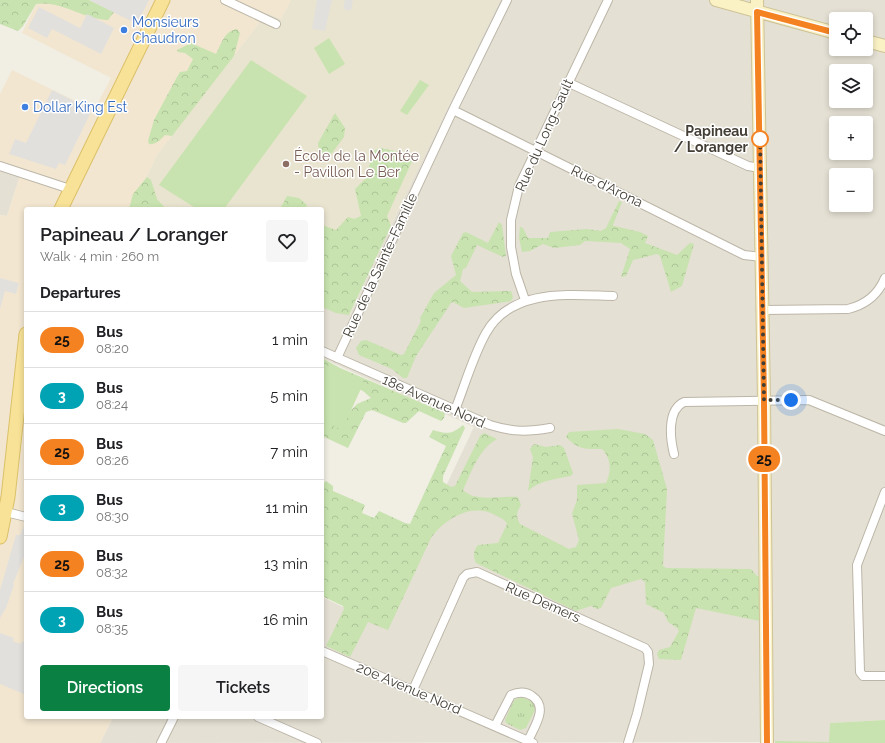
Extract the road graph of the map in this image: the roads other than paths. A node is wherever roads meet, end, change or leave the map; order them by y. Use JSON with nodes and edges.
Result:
{"nodes":[{"id":1,"x":163,"y":0,"type":"edge"},
{"id":2,"x":225,"y":0,"type":"edge"},
{"id":3,"x":507,"y":0,"type":"edge"},
{"id":4,"x":608,"y":0,"type":"edge"},
{"id":5,"x":716,"y":0,"type":"edge"},
{"id":6,"x":757,"y":6,"type":"edge"},
{"id":7,"x":276,"y":24,"type":"dead end"},
{"id":8,"x":829,"y":31,"type":"edge"},
{"id":9,"x":873,"y":43,"type":"edge"},
{"id":10,"x":885,"y":46,"type":"edge"},
{"id":11,"x":567,"y":82,"type":"junction"},
{"id":12,"x":453,"y":110,"type":"junction"},
{"id":13,"x":535,"y":150,"type":"junction"},
{"id":14,"x":0,"y":166,"type":"edge"},
{"id":15,"x":760,"y":168,"type":"junction"},
{"id":16,"x":70,"y":189,"type":"junction"},
{"id":17,"x":62,"y":207,"type":"edge"},
{"id":18,"x":762,"y":257,"type":"junction"},
{"id":19,"x":885,"y":278,"type":"edge"},
{"id":20,"x":613,"y":296,"type":"dead end"},
{"id":21,"x":525,"y":300,"type":"junction"},
{"id":22,"x":763,"y":310,"type":"junction"},
{"id":23,"x":24,"y":352,"type":"edge"},
{"id":24,"x":324,"y":352,"type":"edge"},
{"id":25,"x":337,"y":358,"type":"junction"},
{"id":26,"x":764,"y":400,"type":"junction"},
{"id":27,"x":455,"y":410,"type":"junction"},
{"id":28,"x":550,"y":428,"type":"dead end"},
{"id":29,"x":885,"y":430,"type":"edge"},
{"id":30,"x":674,"y":454,"type":"dead end"},
{"id":31,"x":885,"y":492,"type":"edge"},
{"id":32,"x":6,"y":512,"type":"junction"},
{"id":33,"x":24,"y":516,"type":"edge"},
{"id":34,"x":0,"y":537,"type":"edge"},
{"id":35,"x":324,"y":652,"type":"edge"},
{"id":36,"x":885,"y":676,"type":"edge"},
{"id":37,"x":412,"y":690,"type":"junction"},
{"id":38,"x":173,"y":719,"type":"edge"},
{"id":39,"x":263,"y":719,"type":"edge"},
{"id":40,"x":495,"y":726,"type":"junction"},
{"id":41,"x":530,"y":742,"type":"edge"},
{"id":42,"x":161,"y":743,"type":"edge"},
{"id":43,"x":317,"y":743,"type":"edge"},
{"id":44,"x":628,"y":743,"type":"edge"},
{"id":45,"x":767,"y":743,"type":"edge"}],
"edges":[{"from":1,"to":16,"type":"main road"},
{"from":2,"to":7,"type":"street"},
{"from":3,"to":12,"type":"street","name":"Rue de la Sainte-Famille"},
{"from":4,"to":11,"type":"street","name":"Rue du Long-Sault"},
{"from":5,"to":6,"type":"street"},
{"from":6,"to":8,"type":"street"},
{"from":6,"to":15,"type":"street"},
{"from":9,"to":10,"type":"street"},
{"from":11,"to":13,"type":"street","name":"Rue du Long-Sault"},
{"from":11,"to":15,"type":"street"},
{"from":12,"to":13,"type":"street","name":"Rue d'Arona"},
{"from":12,"to":25,"type":"street","name":"Rue de la Sainte-Famille"},
{"from":13,"to":18,"type":"street","name":"Rue d'Arona"},
{"from":13,"to":21,"type":"street","name":"Rue du Long-Sault"},
{"from":14,"to":16,"type":"street"},
{"from":15,"to":18,"type":"street"},
{"from":16,"to":17,"type":"main road"},
{"from":18,"to":22,"type":"street"},
{"from":19,"to":22,"type":"street"},
{"from":20,"to":21,"type":"street"},
{"from":21,"to":27,"type":"street"},
{"from":22,"to":26,"type":"street"},
{"from":23,"to":32,"type":"main road"},
{"from":24,"to":25,"type":"street","name":"18e Avenue Nord"},
{"from":25,"to":27,"type":"street","name":"18e Avenue Nord"},
{"from":26,"to":29,"type":"street"},
{"from":26,"to":30,"type":"street"},
{"from":26,"to":45,"type":"street"},
{"from":27,"to":28,"type":"street","name":"18e Avenue Nord"},
{"from":31,"to":36,"type":"street"},
{"from":32,"to":33,"type":"street"},
{"from":32,"to":34,"type":"main road"},
{"from":35,"to":37,"type":"street","name":"20e Avenue Nord"},
{"from":37,"to":40,"type":"street","name":"20e Avenue Nord"},
{"from":37,"to":44,"type":"street","name":"Rue Demers"},
{"from":38,"to":42,"type":"street"},
{"from":39,"to":43,"type":"street"},
{"from":40,"to":41,"type":"street","name":"20e Avenue Nord"},
{"from":40,"to":41,"type":"street","name":"20e Avenue Nord"}]}
